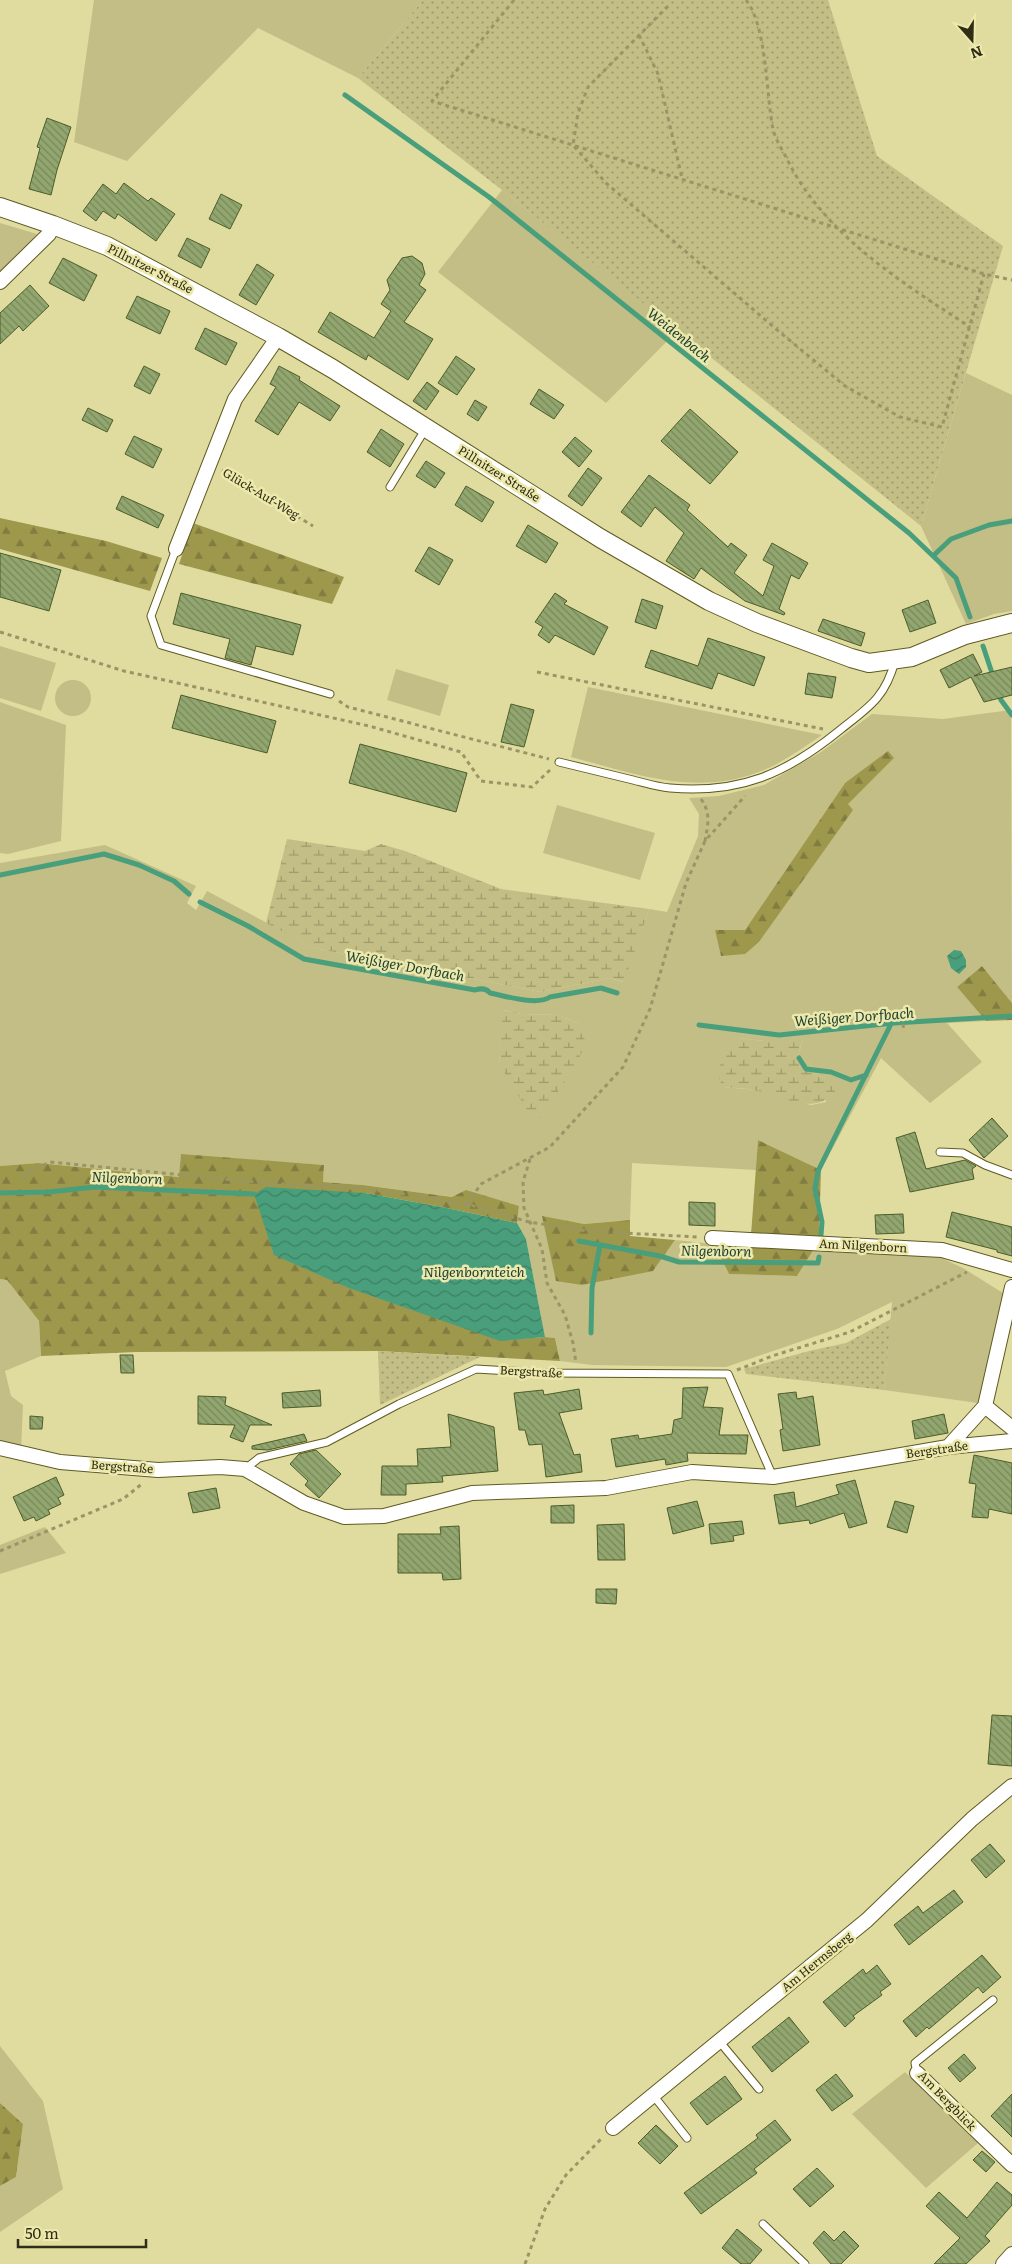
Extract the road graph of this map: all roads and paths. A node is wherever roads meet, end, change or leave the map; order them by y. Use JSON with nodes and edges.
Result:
{"nodes":[{"id":1,"x":514,"y":0,"type":"edge"},
{"id":2,"x":746,"y":0,"type":"edge"},
{"id":3,"x":668,"y":6,"type":"dead end"},
{"id":4,"x":639,"y":35,"type":"junction"},
{"id":5,"x":573,"y":145,"type":"junction"},
{"id":6,"x":682,"y":179,"type":"junction"},
{"id":7,"x":0,"y":207,"type":"edge"},
{"id":8,"x":54,"y":225,"type":"junction"},
{"id":9,"x":835,"y":227,"type":"junction"},
{"id":10,"x":984,"y":274,"type":"junction"},
{"id":11,"x":1012,"y":280,"type":"edge"},
{"id":12,"x":0,"y":282,"type":"edge"},
{"id":13,"x":970,"y":327,"type":"junction"},
{"id":14,"x":278,"y":337,"type":"junction"},
{"id":15,"x":426,"y":428,"type":"junction"},
{"id":16,"x":210,"y":463,"type":"junction"},
{"id":17,"x":390,"y":487,"type":"dead end"},
{"id":18,"x":313,"y":526,"type":"dead end"},
{"id":19,"x":176,"y":549,"type":"joint"},
{"id":20,"x":1012,"y":624,"type":"edge"},
{"id":21,"x":0,"y":632,"type":"edge"},
{"id":22,"x":895,"y":661,"type":"junction"},
{"id":23,"x":537,"y":672,"type":"dead end"},
{"id":24,"x":330,"y":694,"type":"joint"},
{"id":25,"x":838,"y":732,"type":"junction"},
{"id":26,"x":559,"y":762,"type":"junction"},
{"id":27,"x":759,"y":780,"type":"junction"},
{"id":28,"x":687,"y":788,"type":"junction"},
{"id":29,"x":705,"y":841,"type":"junction"},
{"id":30,"x":902,"y":1016,"type":"dead end"},
{"id":31,"x":904,"y":1032,"type":"dead end"},
{"id":32,"x":940,"y":1152,"type":"dead end"},
{"id":33,"x":530,"y":1159,"type":"junction"},
{"id":34,"x":1012,"y":1175,"type":"edge"},
{"id":35,"x":23,"y":1178,"type":"dead end"},
{"id":36,"x":467,"y":1204,"type":"junction"},
{"id":37,"x":529,"y":1222,"type":"junction"},
{"id":38,"x":712,"y":1238,"type":"joint"},
{"id":39,"x":986,"y":1264,"type":"junction"},
{"id":40,"x":1012,"y":1270,"type":"edge"},
{"id":41,"x":1012,"y":1287,"type":"edge"},
{"id":42,"x":577,"y":1373,"type":"junction"},
{"id":43,"x":728,"y":1374,"type":"junction"},
{"id":44,"x":985,"y":1406,"type":"junction"},
{"id":45,"x":1012,"y":1428,"type":"edge"},
{"id":46,"x":1012,"y":1441,"type":"edge"},
{"id":47,"x":948,"y":1447,"type":"junction"},
{"id":48,"x":0,"y":1448,"type":"edge"},
{"id":49,"x":245,"y":1469,"type":"junction"},
{"id":50,"x":158,"y":1470,"type":"junction"},
{"id":51,"x":773,"y":1476,"type":"junction"},
{"id":52,"x":0,"y":1551,"type":"edge"},
{"id":53,"x":1012,"y":1786,"type":"edge"},
{"id":54,"x":993,"y":2000,"type":"dead end"},
{"id":55,"x":719,"y":2041,"type":"junction"},
{"id":56,"x":917,"y":2074,"type":"joint"},
{"id":57,"x":759,"y":2089,"type":"dead end"},
{"id":58,"x":653,"y":2096,"type":"junction"},
{"id":59,"x":613,"y":2128,"type":"joint"},
{"id":60,"x":687,"y":2138,"type":"dead end"},
{"id":61,"x":1012,"y":2165,"type":"edge"},
{"id":62,"x":763,"y":2224,"type":"dead end"},
{"id":63,"x":1012,"y":2254,"type":"edge"},
{"id":64,"x":525,"y":2264,"type":"edge"},
{"id":65,"x":805,"y":2264,"type":"edge"},
{"id":66,"x":1003,"y":2264,"type":"edge"}],
"edges":[{"from":1,"to":5,"type":"path"},
{"from":2,"to":9,"type":"path"},
{"from":3,"to":4,"type":"path"},
{"from":4,"to":5,"type":"path"},
{"from":4,"to":6,"type":"path"},
{"from":5,"to":6,"type":"path"},
{"from":5,"to":13,"type":"path"},
{"from":6,"to":9,"type":"path"},
{"from":7,"to":8,"type":"street","name":"Pillnitzer Straße"},
{"from":8,"to":12,"type":"street"},
{"from":8,"to":14,"type":"street","name":"Pillnitzer Straße"},
{"from":9,"to":10,"type":"path"},
{"from":9,"to":13,"type":"path"},
{"from":10,"to":11,"type":"path"},
{"from":10,"to":13,"type":"path"},
{"from":14,"to":15,"type":"street","name":"Pillnitzer Straße"},
{"from":14,"to":16,"type":"street","name":"Glück-Auf-Weg"},
{"from":15,"to":17,"type":"lane"},
{"from":15,"to":22,"type":"street","name":"Pillnitzer Straße"},
{"from":16,"to":18,"type":"path","name":"Glück-Auf-Weg"},
{"from":16,"to":19,"type":"street","name":"Glück-Auf-Weg"},
{"from":19,"to":24,"type":"lane"},
{"from":20,"to":22,"type":"street","name":"Pillnitzer Straße"},
{"from":21,"to":26,"type":"path"},
{"from":22,"to":25,"type":"lane"},
{"from":23,"to":25,"type":"path"},
{"from":24,"to":26,"type":"path"},
{"from":25,"to":27,"type":"lane"},
{"from":26,"to":28,"type":"lane"},
{"from":27,"to":28,"type":"lane"},
{"from":27,"to":29,"type":"path"},
{"from":28,"to":29,"type":"path"},
{"from":29,"to":33,"type":"path"},
{"from":30,"to":31,"type":"path"},
{"from":32,"to":34,"type":"lane"},
{"from":33,"to":36,"type":"path"},
{"from":33,"to":37,"type":"path"},
{"from":35,"to":36,"type":"path"},
{"from":36,"to":37,"type":"path"},
{"from":37,"to":38,"type":"path"},
{"from":37,"to":42,"type":"path"},
{"from":38,"to":39,"type":"street","name":"Am Nilgenborn"},
{"from":39,"to":40,"type":"street","name":"Am Nilgenborn"},
{"from":39,"to":43,"type":"path"},
{"from":41,"to":44,"type":"street"},
{"from":42,"to":43,"type":"lane","name":"Bergstraße"},
{"from":42,"to":49,"type":"lane","name":"Bergstraße"},
{"from":43,"to":51,"type":"lane"},
{"from":44,"to":45,"type":"street"},
{"from":44,"to":47,"type":"street"},
{"from":46,"to":47,"type":"street","name":"Bergstraße"},
{"from":47,"to":51,"type":"street","name":"Bergstraße"},
{"from":48,"to":50,"type":"street","name":"Bergstraße"},
{"from":49,"to":50,"type":"street","name":"Bergstraße"},
{"from":49,"to":51,"type":"street","name":"Bergstraße"},
{"from":50,"to":52,"type":"path"},
{"from":53,"to":55,"type":"street","name":"Am Hermsberg"},
{"from":54,"to":56,"type":"lane","name":"Am Bergblick"},
{"from":55,"to":57,"type":"lane"},
{"from":55,"to":58,"type":"street","name":"Am Hermsberg"},
{"from":56,"to":61,"type":"street","name":"Am Bergblick"},
{"from":58,"to":59,"type":"street","name":"Am Hermsberg"},
{"from":58,"to":60,"type":"lane"},
{"from":59,"to":64,"type":"path"},
{"from":62,"to":65,"type":"lane"},
{"from":63,"to":66,"type":"street"}]}
